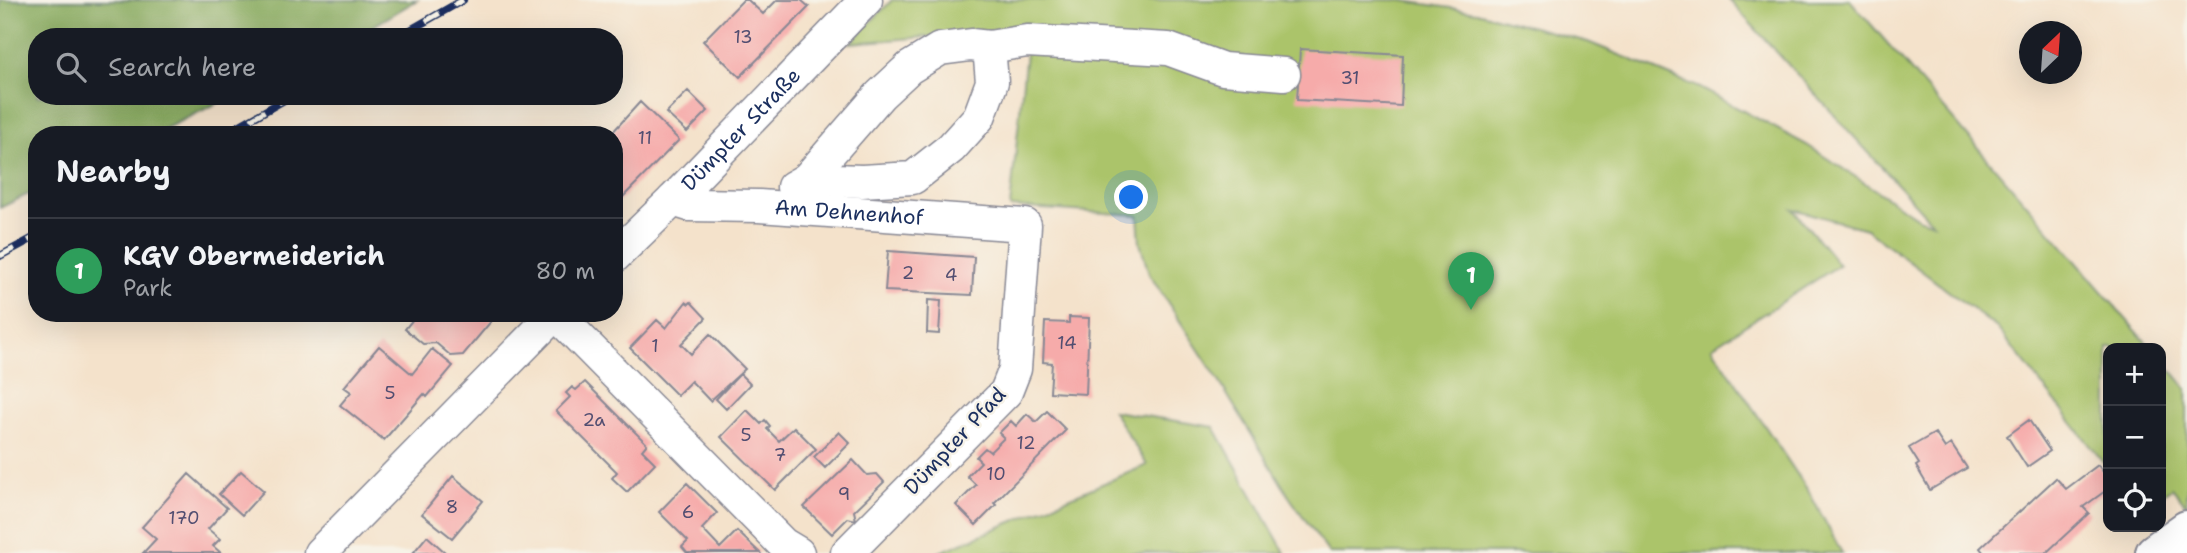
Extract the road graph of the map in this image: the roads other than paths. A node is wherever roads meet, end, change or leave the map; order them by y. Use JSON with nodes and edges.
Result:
{"nodes":[{"id":1,"x":866,"y":0,"type":"edge"},
{"id":2,"x":989,"y":47,"type":"junction"},
{"id":3,"x":1283,"y":74,"type":"dead end"},
{"id":4,"x":807,"y":179,"type":"junction"},
{"id":5,"x":673,"y":200,"type":"junction"},
{"id":6,"x":759,"y":206,"type":"junction"},
{"id":7,"x":1025,"y":225,"type":"joint"},
{"id":8,"x":623,"y":248,"type":"edge"},
{"id":9,"x":547,"y":322,"type":"edge"},
{"id":10,"x":565,"y":322,"type":"edge"},
{"id":11,"x":2187,"y":530,"type":"edge"},
{"id":12,"x":320,"y":553,"type":"edge"},
{"id":13,"x":798,"y":553,"type":"edge"},
{"id":14,"x":847,"y":553,"type":"edge"},
{"id":15,"x":2155,"y":553,"type":"edge"}],
"edges":[{"from":1,"to":5,"type":"street","name":"Dümpter Straße"},
{"from":2,"to":3,"type":"street"},
{"from":2,"to":4,"type":"street"},
{"from":2,"to":4,"type":"street"},
{"from":4,"to":6,"type":"street"},
{"from":5,"to":6,"type":"street","name":"Am Dehnenhof"},
{"from":5,"to":8,"type":"street","name":"Dümpter Straße"},
{"from":6,"to":7,"type":"street","name":"Am Dehnenhof"},
{"from":7,"to":14,"type":"street","name":"Dümpter Pfad"},
{"from":9,"to":12,"type":"street"},
{"from":10,"to":13,"type":"street"},
{"from":11,"to":15,"type":"main road"}]}
